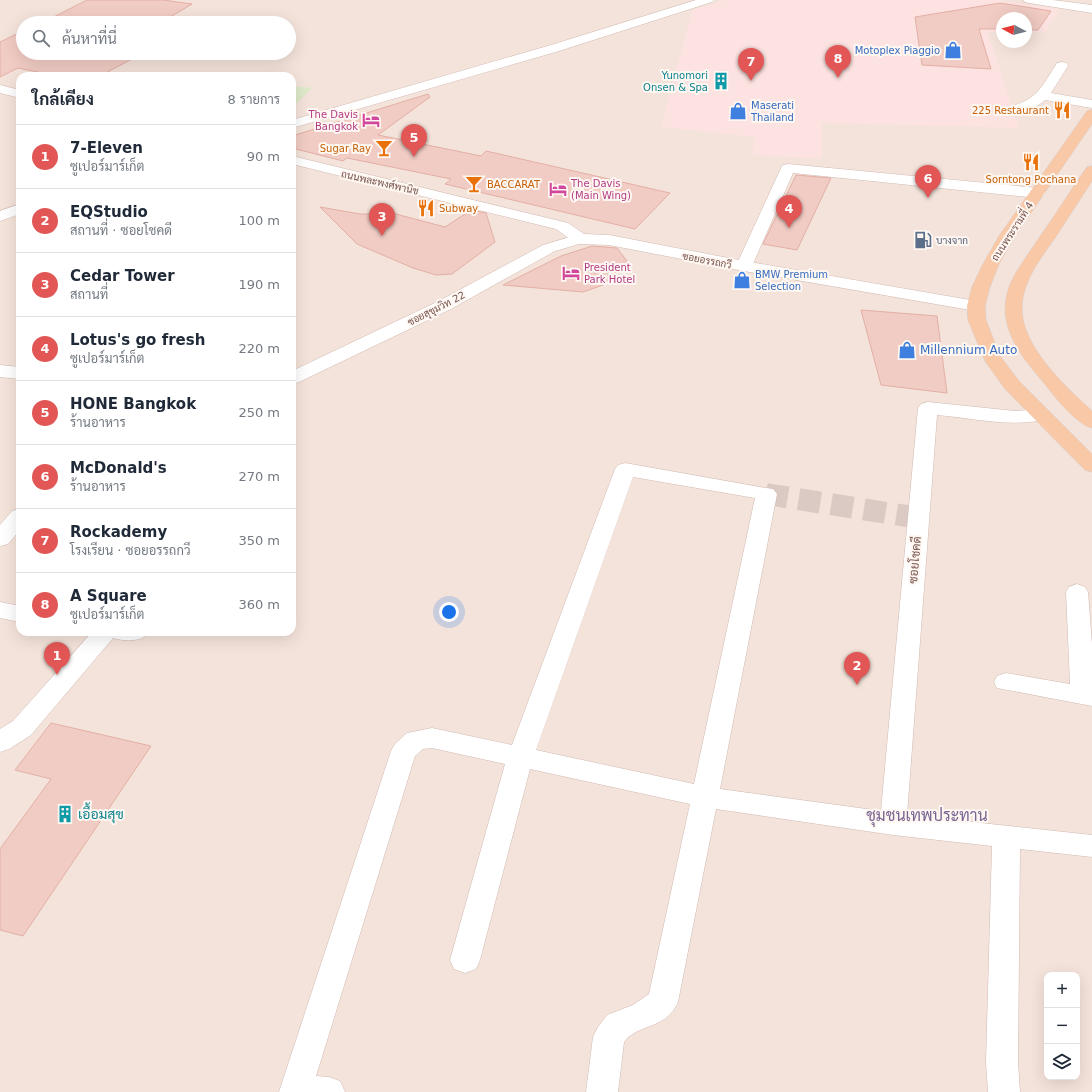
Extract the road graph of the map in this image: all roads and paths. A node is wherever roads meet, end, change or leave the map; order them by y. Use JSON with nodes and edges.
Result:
{"nodes":[{"id":1,"x":708,"y":0,"type":"edge"},
{"id":2,"x":1029,"y":0,"type":"edge"},
{"id":3,"x":1092,"y":9,"type":"edge"},
{"id":4,"x":1062,"y":66,"type":"dead end"},
{"id":5,"x":0,"y":89,"type":"edge"},
{"id":6,"x":16,"y":93,"type":"edge"},
{"id":7,"x":1042,"y":95,"type":"junction"},
{"id":8,"x":1092,"y":104,"type":"edge"},
{"id":9,"x":1010,"y":111,"type":"dead end"},
{"id":10,"x":1092,"y":114,"type":"edge"},
{"id":11,"x":296,"y":123,"type":"edge"},
{"id":12,"x":296,"y":161,"type":"edge"},
{"id":13,"x":1089,"y":178,"type":"edge"},
{"id":14,"x":1038,"y":193,"type":"junction"},
{"id":15,"x":16,"y":210,"type":"edge"},
{"id":16,"x":0,"y":216,"type":"edge"},
{"id":17,"x":580,"y":239,"type":"junction"},
{"id":18,"x":744,"y":266,"type":"junction"},
{"id":19,"x":976,"y":306,"type":"junction"},
{"id":20,"x":0,"y":371,"type":"edge"},
{"id":21,"x":16,"y":373,"type":"edge"},
{"id":22,"x":296,"y":376,"type":"edge"},
{"id":23,"x":1040,"y":415,"type":"junction"},
{"id":24,"x":1092,"y":422,"type":"edge"},
{"id":25,"x":1092,"y":466,"type":"edge"},
{"id":26,"x":16,"y":521,"type":"edge"},
{"id":27,"x":0,"y":539,"type":"edge"},
{"id":28,"x":1077,"y":592,"type":"dead end"},
{"id":29,"x":0,"y":610,"type":"edge"},
{"id":30,"x":16,"y":613,"type":"edge"},
{"id":31,"x":102,"y":636,"type":"edge"},
{"id":32,"x":1006,"y":682,"type":"dead end"},
{"id":33,"x":1087,"y":696,"type":"edge"},
{"id":34,"x":0,"y":742,"type":"edge"},
{"id":35,"x":520,"y":758,"type":"junction"},
{"id":36,"x":705,"y":797,"type":"junction"},
{"id":37,"x":893,"y":824,"type":"junction"},
{"id":38,"x":1006,"y":836,"type":"junction"},
{"id":39,"x":1092,"y":846,"type":"edge"},
{"id":40,"x":465,"y":960,"type":"dead end"},
{"id":41,"x":295,"y":1091,"type":"edge"},
{"id":42,"x":328,"y":1092,"type":"edge"},
{"id":43,"x":602,"y":1092,"type":"edge"},
{"id":44,"x":1004,"y":1092,"type":"edge"}],
"edges":[{"from":1,"to":11,"type":"street"},
{"from":2,"to":3,"type":"street"},
{"from":4,"to":7,"type":"street"},
{"from":5,"to":6,"type":"street"},
{"from":7,"to":8,"type":"street"},
{"from":7,"to":9,"type":"street"},
{"from":10,"to":14,"type":"main road","name":"ถนนพระรามที่ 4"},
{"from":12,"to":17,"type":"street","name":"ถนนพละพงศ์พานิช"},
{"from":13,"to":24,"type":"main road"},
{"from":14,"to":18,"type":"street"},
{"from":14,"to":19,"type":"main road","name":"ถนนพระรามที่ 4"},
{"from":15,"to":16,"type":"street"},
{"from":17,"to":18,"type":"street","name":"ซอยอรรถกวี"},
{"from":17,"to":22,"type":"street","name":"ซอยสุขุมวิท 22"},
{"from":18,"to":19,"type":"street","name":"ซอยอรรถกวี"},
{"from":19,"to":23,"type":"main road","name":"ถนนพระรามที่ 4"},
{"from":20,"to":21,"type":"street"},
{"from":23,"to":25,"type":"main road","name":"ถนนพระรามที่ 4"},
{"from":23,"to":37,"type":"street","name":"ซอยโชคดี"},
{"from":26,"to":27,"type":"street"},
{"from":28,"to":33,"type":"street"},
{"from":29,"to":30,"type":"street"},
{"from":31,"to":34,"type":"street"},
{"from":32,"to":33,"type":"street"},
{"from":35,"to":36,"type":"street"},
{"from":35,"to":36,"type":"street"},
{"from":35,"to":40,"type":"street"},
{"from":35,"to":41,"type":"street"},
{"from":36,"to":37,"type":"street"},
{"from":36,"to":43,"type":"street"},
{"from":37,"to":38,"type":"street"},
{"from":38,"to":39,"type":"street"},
{"from":38,"to":44,"type":"street"},
{"from":41,"to":42,"type":"street"}]}
